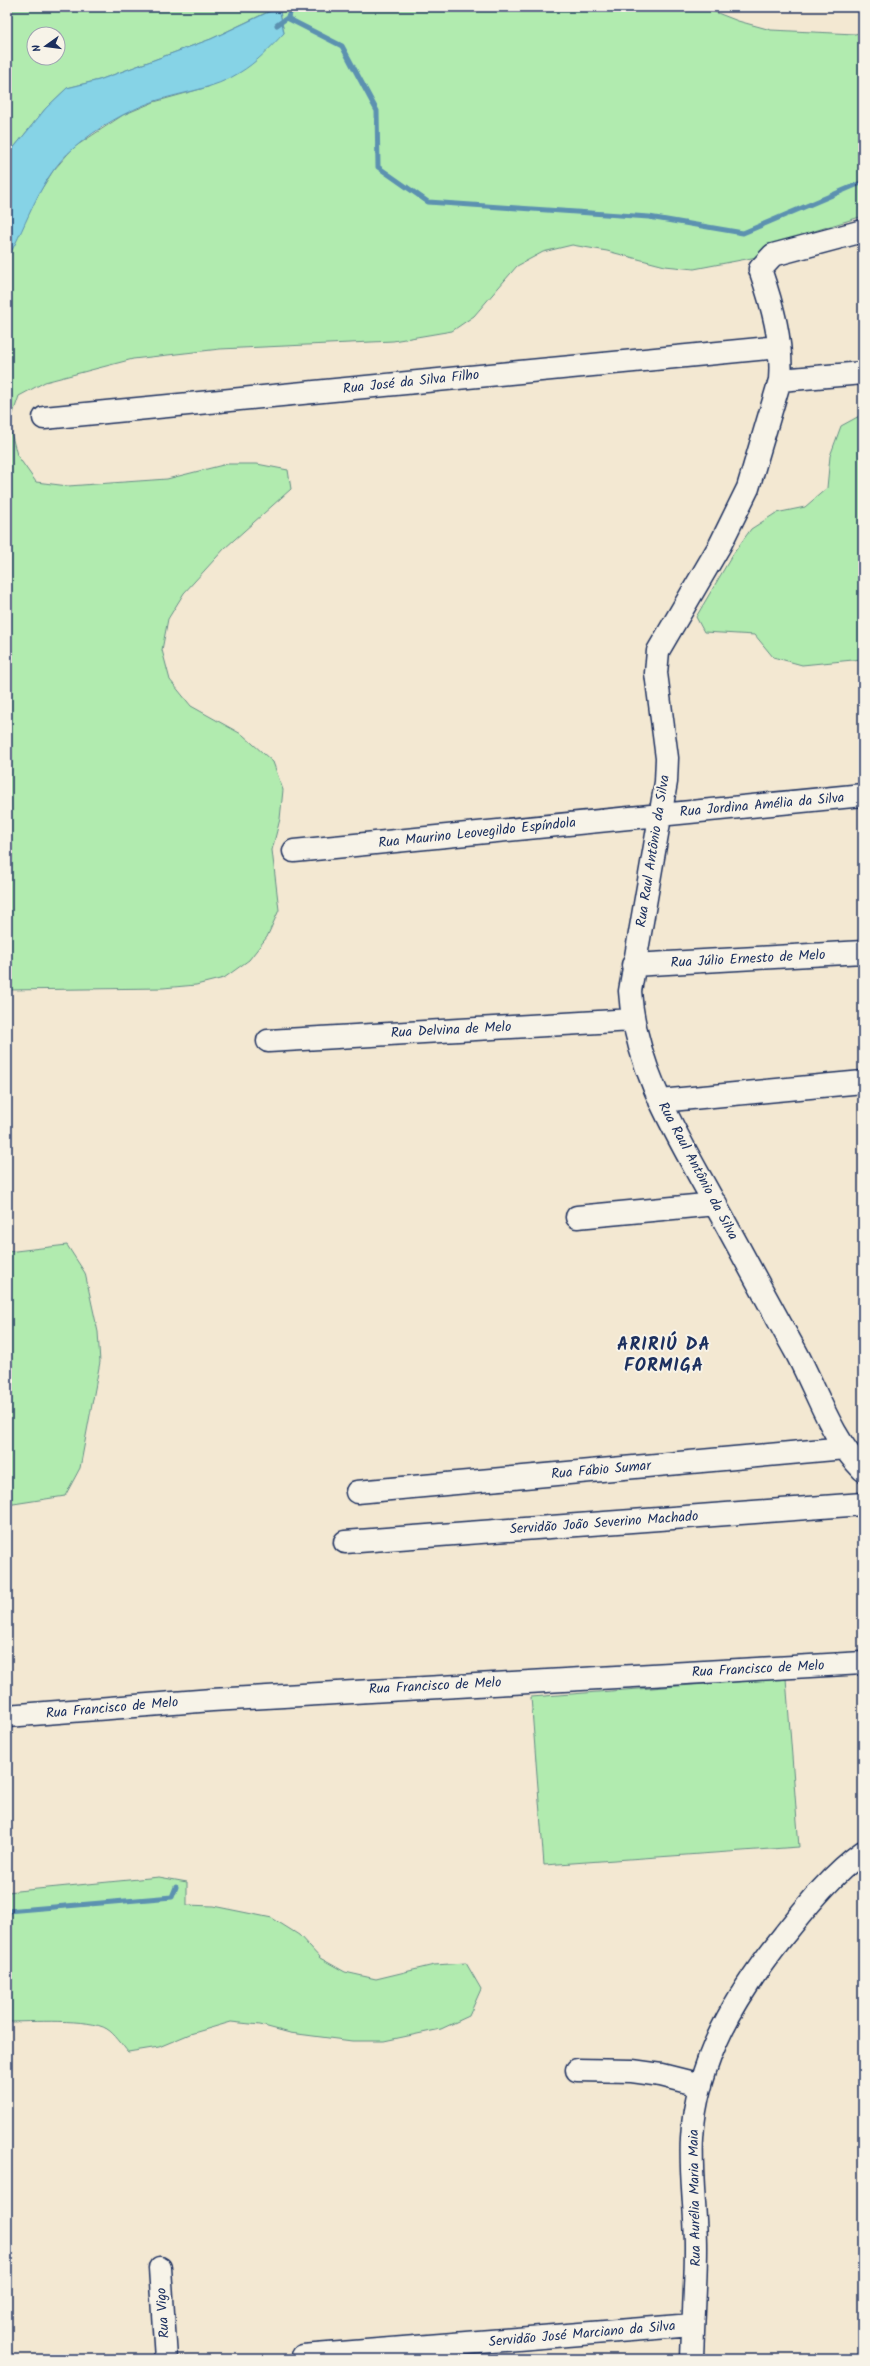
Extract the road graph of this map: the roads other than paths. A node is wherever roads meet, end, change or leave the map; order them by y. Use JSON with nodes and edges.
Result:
{"nodes":[{"id":1,"x":863,"y":231,"type":"edge"},
{"id":2,"x":779,"y":347,"type":"junction"},
{"id":3,"x":863,"y":373,"type":"edge"},
{"id":4,"x":780,"y":380,"type":"junction"},
{"id":5,"x":44,"y":418,"type":"dead end"},
{"id":6,"x":863,"y":796,"type":"edge"},
{"id":7,"x":661,"y":814,"type":"junction"},
{"id":8,"x":294,"y":851,"type":"dead end"},
{"id":9,"x":863,"y":952,"type":"edge"},
{"id":10,"x":633,"y":965,"type":"junction"},
{"id":11,"x":633,"y":1020,"type":"junction"},
{"id":12,"x":268,"y":1041,"type":"dead end"},
{"id":13,"x":863,"y":1082,"type":"edge"},
{"id":14,"x":660,"y":1101,"type":"junction"},
{"id":15,"x":716,"y":1204,"type":"junction"},
{"id":16,"x":577,"y":1217,"type":"dead end"},
{"id":17,"x":845,"y":1448,"type":"junction"},
{"id":18,"x":863,"y":1470,"type":"edge"},
{"id":19,"x":357,"y":1492,"type":"dead end"},
{"id":20,"x":863,"y":1504,"type":"edge"},
{"id":21,"x":345,"y":1542,"type":"dead end"},
{"id":22,"x":863,"y":1663,"type":"edge"},
{"id":23,"x":7,"y":1716,"type":"edge"},
{"id":24,"x":863,"y":1852,"type":"edge"},
{"id":25,"x":577,"y":2070,"type":"dead end"},
{"id":26,"x":701,"y":2085,"type":"junction"},
{"id":27,"x":160,"y":2268,"type":"dead end"},
{"id":28,"x":693,"y":2325,"type":"junction"},
{"id":29,"x":303,"y":2356,"type":"dead end"},
{"id":30,"x":166,"y":2359,"type":"edge"},
{"id":31,"x":692,"y":2359,"type":"edge"}],
"edges":[{"from":1,"to":2,"type":"street","name":"Rua Raul Antônio da Silva"},
{"from":2,"to":4,"type":"street","name":"Rua Raul Antônio da Silva"},
{"from":2,"to":5,"type":"street","name":"Rua José da Silva Filho"},
{"from":3,"to":4,"type":"street"},
{"from":4,"to":7,"type":"street","name":"Rua Raul Antônio da Silva"},
{"from":6,"to":7,"type":"street","name":"Rua Jordina Amélia da Silva"},
{"from":7,"to":8,"type":"street","name":"Rua Maurino Leovegildo Espíndola"},
{"from":7,"to":10,"type":"street","name":"Rua Raul Antônio da Silva"},
{"from":9,"to":10,"type":"street","name":"Rua Júlio Ernesto de Melo"},
{"from":10,"to":11,"type":"street","name":"Rua Raul Antônio da Silva"},
{"from":11,"to":12,"type":"street","name":"Rua Delvina de Melo"},
{"from":11,"to":14,"type":"street","name":"Rua Raul Antônio da Silva"},
{"from":13,"to":14,"type":"street"},
{"from":14,"to":15,"type":"street","name":"Rua Raul Antônio da Silva"},
{"from":15,"to":16,"type":"street"},
{"from":15,"to":17,"type":"street","name":"Rua Raul Antônio da Silva"},
{"from":17,"to":18,"type":"street","name":"Rua Raul Antônio da Silva"},
{"from":17,"to":19,"type":"street","name":"Rua Fábio Sumar"},
{"from":20,"to":21,"type":"street","name":"Servidão João Severino Machado"},
{"from":22,"to":23,"type":"street","name":"Rua Francisco de Melo"},
{"from":24,"to":26,"type":"street","name":"Rua Aurélia Maria Maia"},
{"from":25,"to":26,"type":"street"},
{"from":26,"to":28,"type":"street","name":"Rua Aurélia Maria Maia"},
{"from":27,"to":30,"type":"street","name":"Rua Vigo"},
{"from":28,"to":29,"type":"street","name":"Servidão José Marciano da Silva"},
{"from":28,"to":31,"type":"street","name":"Rua Aurélia Maria Maia"}]}
